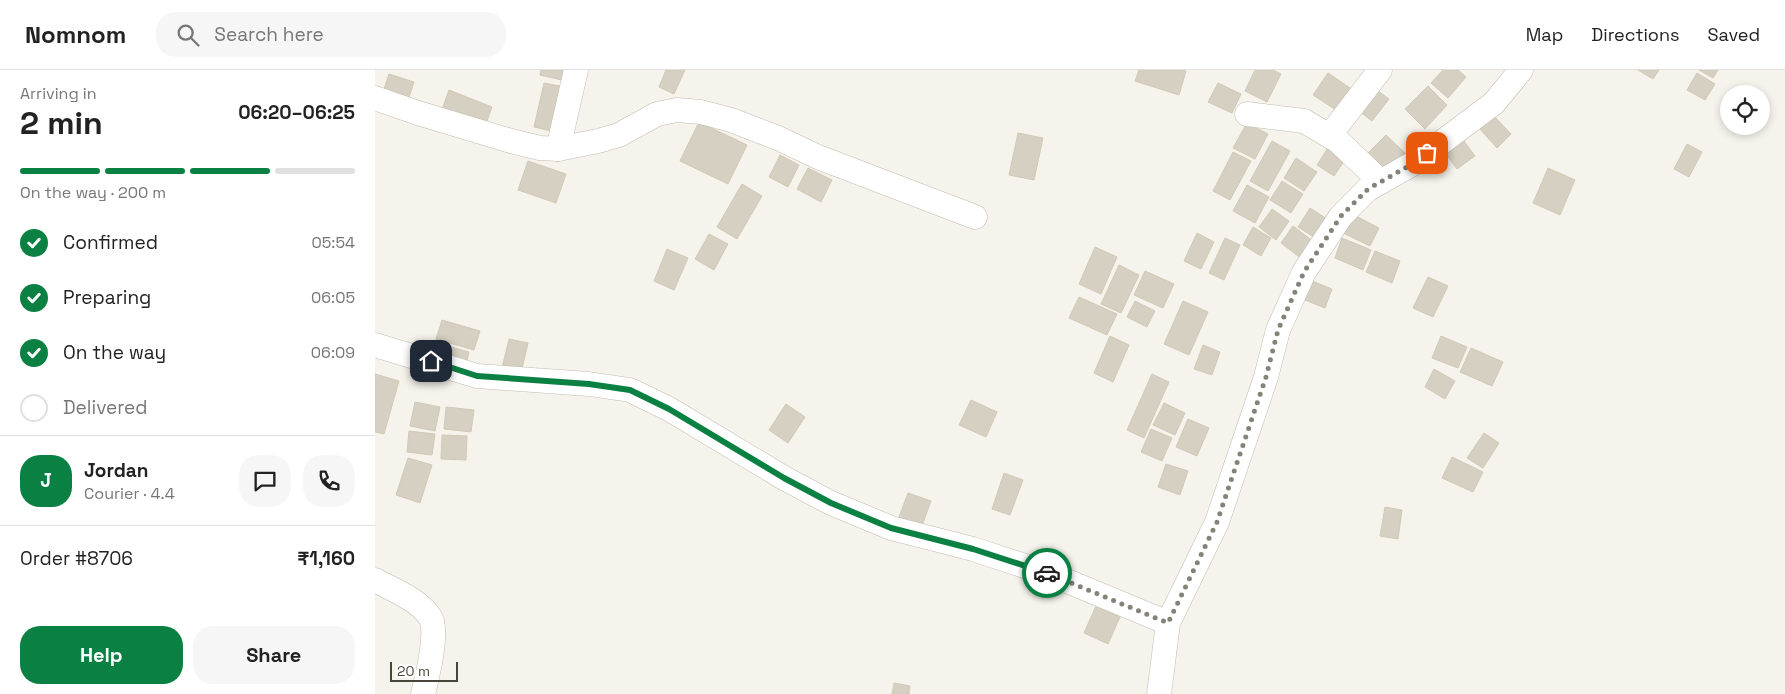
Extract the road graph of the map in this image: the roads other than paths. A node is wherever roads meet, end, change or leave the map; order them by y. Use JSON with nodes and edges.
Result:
{"nodes":[{"id":1,"x":576,"y":70,"type":"edge"},
{"id":2,"x":1380,"y":70,"type":"edge"},
{"id":3,"x":1521,"y":70,"type":"edge"},
{"id":4,"x":375,"y":98,"type":"edge"},
{"id":5,"x":1247,"y":114,"type":"dead end"},
{"id":6,"x":1330,"y":135,"type":"junction"},
{"id":7,"x":558,"y":148,"type":"junction"},
{"id":8,"x":1381,"y":182,"type":"junction"},
{"id":9,"x":975,"y":217,"type":"dead end"},
{"id":10,"x":375,"y":345,"type":"edge"},
{"id":11,"x":375,"y":580,"type":"edge"},
{"id":12,"x":1168,"y":623,"type":"junction"},
{"id":13,"x":423,"y":694,"type":"edge"},
{"id":14,"x":1159,"y":694,"type":"edge"}],
"edges":[{"from":1,"to":7,"type":"street"},
{"from":2,"to":6,"type":"street"},
{"from":3,"to":8,"type":"street"},
{"from":4,"to":7,"type":"street"},
{"from":5,"to":6,"type":"street"},
{"from":6,"to":8,"type":"street"},
{"from":7,"to":9,"type":"street"},
{"from":8,"to":12,"type":"street"},
{"from":10,"to":12,"type":"street"},
{"from":11,"to":13,"type":"street"},
{"from":12,"to":14,"type":"street"}]}
